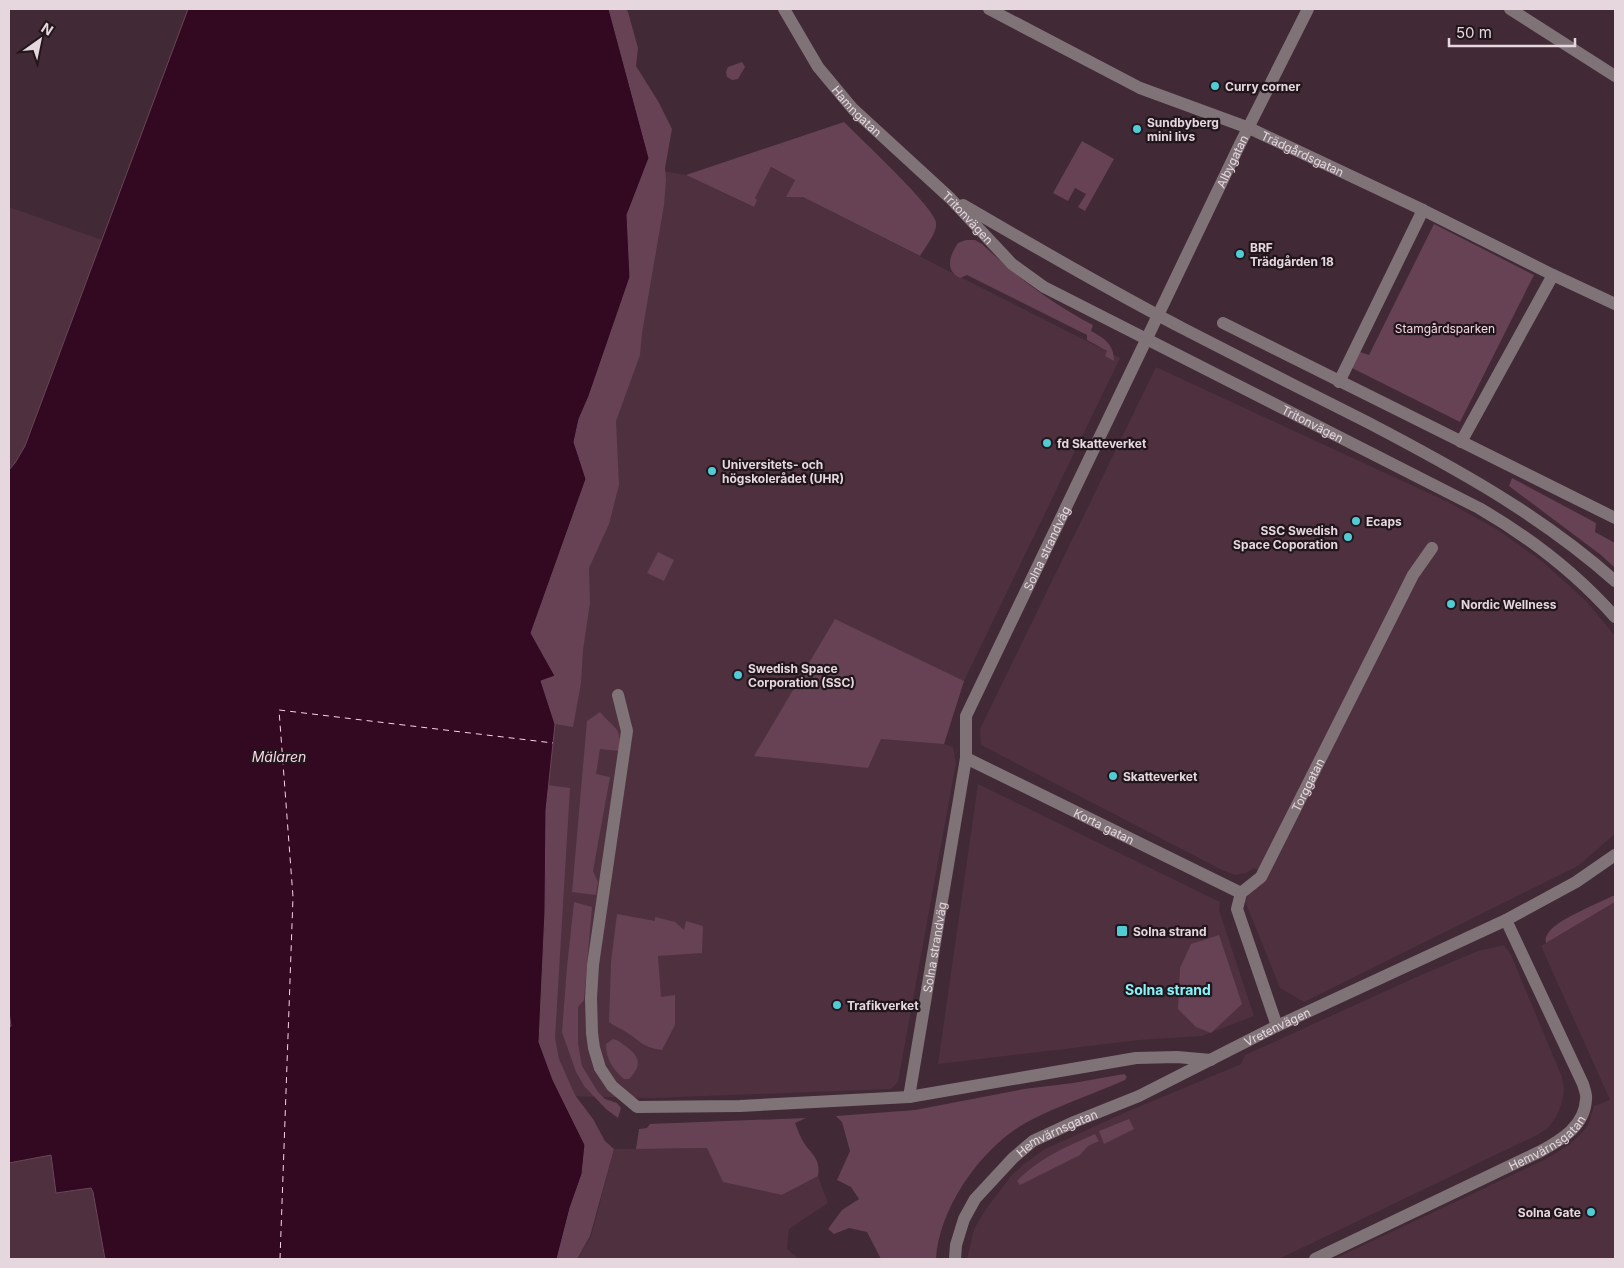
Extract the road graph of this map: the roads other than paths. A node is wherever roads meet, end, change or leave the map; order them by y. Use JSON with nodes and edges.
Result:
{"nodes":[{"id":1,"x":784,"y":9,"type":"edge"},
{"id":2,"x":989,"y":9,"type":"edge"},
{"id":3,"x":1308,"y":9,"type":"edge"},
{"id":4,"x":1510,"y":9,"type":"edge"},
{"id":5,"x":1615,"y":76,"type":"edge"},
{"id":6,"x":1249,"y":128,"type":"junction"},
{"id":7,"x":950,"y":198,"type":"junction"},
{"id":8,"x":1424,"y":210,"type":"junction"},
{"id":9,"x":1553,"y":275,"type":"junction"},
{"id":10,"x":1615,"y":304,"type":"edge"},
{"id":11,"x":1159,"y":316,"type":"junction"},
{"id":12,"x":1224,"y":323,"type":"dead end"},
{"id":13,"x":1147,"y":340,"type":"junction"},
{"id":14,"x":1339,"y":382,"type":"junction"},
{"id":15,"x":1461,"y":442,"type":"junction"},
{"id":16,"x":1615,"y":518,"type":"edge"},
{"id":17,"x":1432,"y":548,"type":"dead end"},
{"id":18,"x":1615,"y":581,"type":"edge"},
{"id":19,"x":1615,"y":618,"type":"edge"},
{"id":20,"x":618,"y":695,"type":"dead end"},
{"id":21,"x":966,"y":758,"type":"junction"},
{"id":22,"x":1615,"y":855,"type":"edge"},
{"id":23,"x":1241,"y":893,"type":"junction"},
{"id":24,"x":1506,"y":920,"type":"junction"},
{"id":25,"x":1276,"y":1026,"type":"junction"},
{"id":26,"x":1211,"y":1060,"type":"junction"},
{"id":27,"x":909,"y":1097,"type":"junction"},
{"id":28,"x":955,"y":1259,"type":"edge"},
{"id":29,"x":1315,"y":1259,"type":"edge"}],
"edges":[{"from":1,"to":7,"type":"street","name":"Hamngatan"},
{"from":2,"to":6,"type":"street","name":"Trädgårdsgatan"},
{"from":3,"to":6,"type":"street","name":"Albygatan"},
{"from":4,"to":5,"type":"street"},
{"from":6,"to":8,"type":"street","name":"Trädgårdsgatan"},
{"from":6,"to":11,"type":"street","name":"Albygatan"},
{"from":7,"to":11,"type":"street","name":"Tritonvägen"},
{"from":7,"to":13,"type":"street","name":"Tritonvägen"},
{"from":8,"to":9,"type":"street","name":"Trädgårdsgatan"},
{"from":8,"to":14,"type":"street"},
{"from":9,"to":10,"type":"street","name":"Trädgårdsgatan"},
{"from":9,"to":15,"type":"street"},
{"from":11,"to":13,"type":"street","name":"Solna strandväg"},
{"from":11,"to":18,"type":"street","name":"Tritonvägen"},
{"from":12,"to":14,"type":"street"},
{"from":13,"to":19,"type":"street","name":"Tritonvägen"},
{"from":13,"to":21,"type":"street","name":"Solna strandväg"},
{"from":14,"to":15,"type":"street"},
{"from":15,"to":16,"type":"street"},
{"from":17,"to":23,"type":"street","name":"Torggatan"},
{"from":20,"to":27,"type":"street"},
{"from":21,"to":23,"type":"street","name":"Korta gatan"},
{"from":21,"to":27,"type":"street","name":"Solna strandväg"},
{"from":22,"to":24,"type":"street","name":"Vretenvägen"},
{"from":23,"to":25,"type":"street"},
{"from":24,"to":25,"type":"street","name":"Vretenvägen"},
{"from":24,"to":29,"type":"street","name":"Hemvärnsgatan"},
{"from":25,"to":26,"type":"street","name":"Vretenvägen"},
{"from":26,"to":27,"type":"street"},
{"from":26,"to":28,"type":"street","name":"Hemvärnsgatan"}]}
